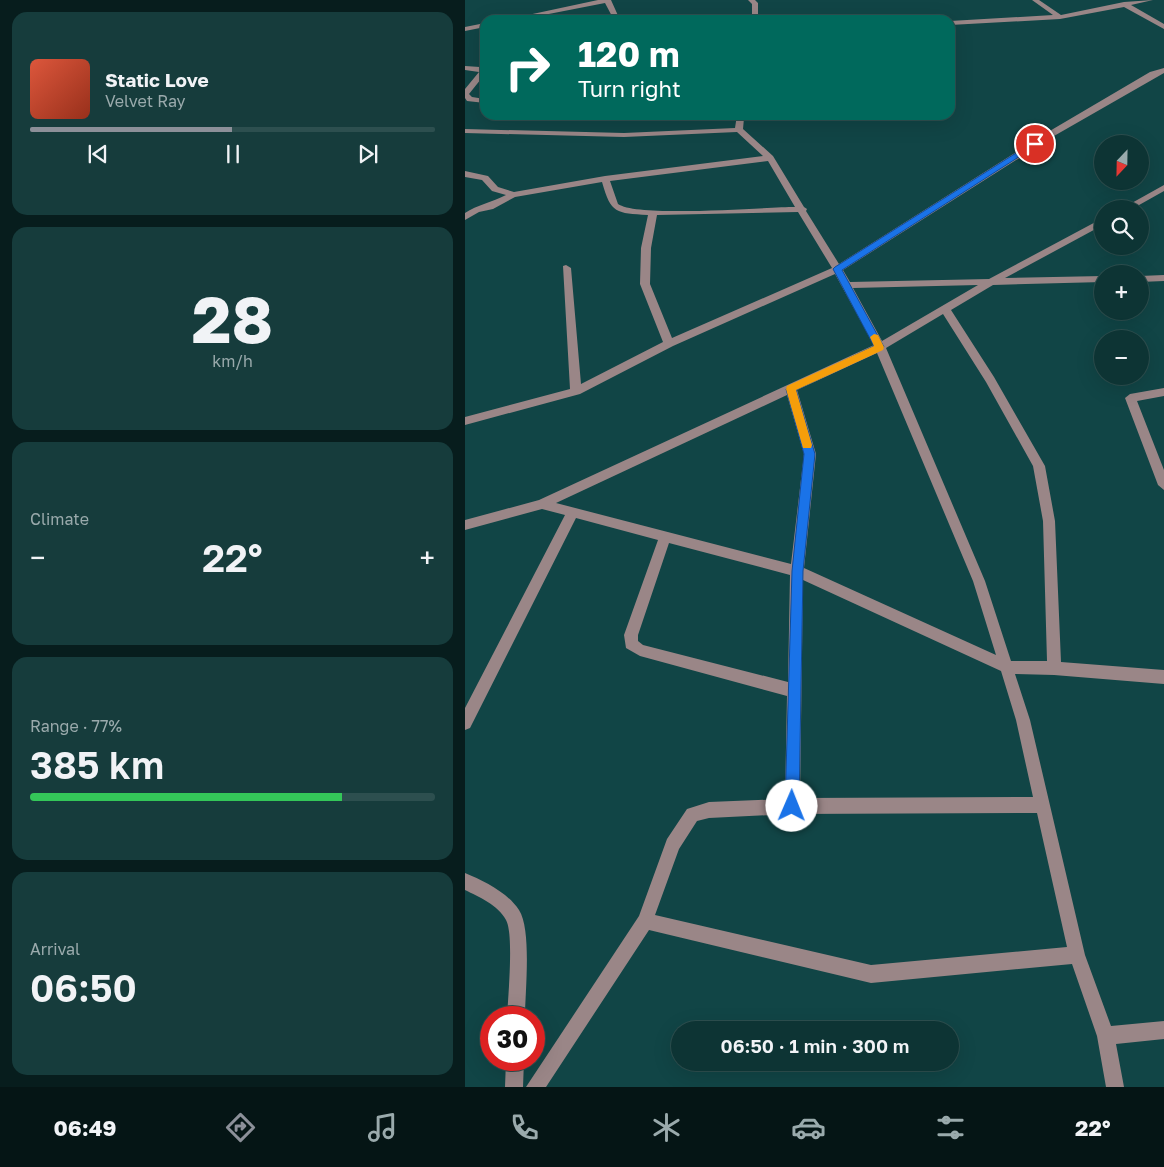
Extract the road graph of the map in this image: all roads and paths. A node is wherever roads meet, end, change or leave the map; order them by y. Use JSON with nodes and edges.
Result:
{"nodes":[{"id":1,"x":607,"y":0,"type":"edge"},
{"id":2,"x":751,"y":0,"type":"edge"},
{"id":3,"x":1035,"y":0,"type":"edge"},
{"id":4,"x":1150,"y":0,"type":"edge"},
{"id":5,"x":1125,"y":4,"type":"junction"},
{"id":6,"x":533,"y":15,"type":"edge"},
{"id":7,"x":614,"y":15,"type":"edge"},
{"id":8,"x":755,"y":15,"type":"edge"},
{"id":9,"x":1060,"y":17,"type":"junction"},
{"id":10,"x":955,"y":23,"type":"edge"},
{"id":11,"x":480,"y":26,"type":"edge"},
{"id":12,"x":1164,"y":27,"type":"edge"},
{"id":13,"x":465,"y":29,"type":"edge"},
{"id":14,"x":465,"y":68,"type":"edge"},
{"id":15,"x":480,"y":69,"type":"edge"},
{"id":16,"x":1164,"y":70,"type":"edge"},
{"id":17,"x":480,"y":76,"type":"edge"},
{"id":18,"x":465,"y":94,"type":"edge"},
{"id":19,"x":480,"y":100,"type":"edge"},
{"id":20,"x":740,"y":120,"type":"edge"},
{"id":21,"x":739,"y":130,"type":"junction"},
{"id":22,"x":465,"y":131,"type":"edge"},
{"id":23,"x":770,"y":158,"type":"junction"},
{"id":24,"x":465,"y":174,"type":"edge"},
{"id":25,"x":605,"y":179,"type":"junction"},
{"id":26,"x":1164,"y":188,"type":"edge"},
{"id":27,"x":513,"y":195,"type":"junction"},
{"id":28,"x":1142,"y":200,"type":"edge"},
{"id":29,"x":803,"y":209,"type":"junction"},
{"id":30,"x":653,"y":212,"type":"junction"},
{"id":31,"x":465,"y":217,"type":"edge"},
{"id":32,"x":1094,"y":226,"type":"edge"},
{"id":33,"x":566,"y":268,"type":"dead end"},
{"id":34,"x":838,"y":269,"type":"junction"},
{"id":35,"x":1164,"y":278,"type":"edge"},
{"id":36,"x":1094,"y":279,"type":"edge"},
{"id":37,"x":1149,"y":279,"type":"edge"},
{"id":38,"x":992,"y":281,"type":"junction"},
{"id":39,"x":847,"y":285,"type":"junction"},
{"id":40,"x":945,"y":309,"type":"junction"},
{"id":41,"x":669,"y":343,"type":"junction"},
{"id":42,"x":880,"y":347,"type":"junction"},
{"id":43,"x":791,"y":389,"type":"junction"},
{"id":44,"x":576,"y":391,"type":"junction"},
{"id":45,"x":1164,"y":392,"type":"edge"},
{"id":46,"x":465,"y":421,"type":"edge"},
{"id":47,"x":1164,"y":485,"type":"edge"},
{"id":48,"x":543,"y":504,"type":"junction"},
{"id":49,"x":572,"y":514,"type":"junction"},
{"id":50,"x":465,"y":525,"type":"edge"},
{"id":51,"x":665,"y":537,"type":"junction"},
{"id":52,"x":797,"y":571,"type":"junction"},
{"id":53,"x":1005,"y":667,"type":"junction"},
{"id":54,"x":1054,"y":668,"type":"junction"},
{"id":55,"x":1164,"y":677,"type":"edge"},
{"id":56,"x":795,"y":691,"type":"junction"},
{"id":57,"x":465,"y":723,"type":"edge"},
{"id":58,"x":1041,"y":804,"type":"junction"},
{"id":59,"x":792,"y":806,"type":"junction"},
{"id":60,"x":465,"y":881,"type":"edge"},
{"id":61,"x":645,"y":921,"type":"junction"},
{"id":62,"x":1077,"y":955,"type":"junction"},
{"id":63,"x":516,"y":1006,"type":"edge"},
{"id":64,"x":1164,"y":1030,"type":"edge"},
{"id":65,"x":1106,"y":1036,"type":"junction"},
{"id":66,"x":515,"y":1071,"type":"edge"},
{"id":67,"x":514,"y":1087,"type":"edge"},
{"id":68,"x":535,"y":1087,"type":"edge"},
{"id":69,"x":1115,"y":1087,"type":"edge"}],
"edges":[{"from":1,"to":6,"type":"street"},
{"from":1,"to":7,"type":"street"},
{"from":2,"to":8,"type":"street"},
{"from":3,"to":9,"type":"street"},
{"from":4,"to":5,"type":"street"},
{"from":5,"to":9,"type":"street"},
{"from":5,"to":12,"type":"street"},
{"from":9,"to":10,"type":"street"},
{"from":11,"to":13,"type":"street"},
{"from":14,"to":15,"type":"street"},
{"from":16,"to":34,"type":"street"},
{"from":17,"to":18,"type":"street"},
{"from":18,"to":19,"type":"street"},
{"from":20,"to":21,"type":"street"},
{"from":21,"to":22,"type":"street"},
{"from":21,"to":23,"type":"street"},
{"from":23,"to":25,"type":"street"},
{"from":23,"to":29,"type":"street"},
{"from":24,"to":27,"type":"street"},
{"from":25,"to":27,"type":"street"},
{"from":25,"to":30,"type":"street"},
{"from":26,"to":28,"type":"street"},
{"from":27,"to":31,"type":"street"},
{"from":29,"to":30,"type":"street"},
{"from":29,"to":34,"type":"street"},
{"from":30,"to":41,"type":"street"},
{"from":32,"to":38,"type":"street"},
{"from":33,"to":44,"type":"street"},
{"from":34,"to":39,"type":"street"},
{"from":34,"to":41,"type":"street"},
{"from":35,"to":37,"type":"street"},
{"from":36,"to":38,"type":"street"},
{"from":38,"to":39,"type":"street"},
{"from":38,"to":40,"type":"street"},
{"from":39,"to":42,"type":"street"},
{"from":40,"to":42,"type":"street"},
{"from":40,"to":54,"type":"street"},
{"from":41,"to":44,"type":"street"},
{"from":42,"to":43,"type":"street"},
{"from":42,"to":53,"type":"street"},
{"from":43,"to":48,"type":"street"},
{"from":43,"to":52,"type":"street"},
{"from":44,"to":46,"type":"street"},
{"from":45,"to":47,"type":"street"},
{"from":48,"to":49,"type":"street"},
{"from":48,"to":50,"type":"street"},
{"from":49,"to":51,"type":"street"},
{"from":49,"to":57,"type":"street"},
{"from":51,"to":52,"type":"street"},
{"from":51,"to":56,"type":"street"},
{"from":52,"to":53,"type":"street"},
{"from":52,"to":56,"type":"street"},
{"from":53,"to":54,"type":"street"},
{"from":53,"to":58,"type":"street"},
{"from":54,"to":55,"type":"street"},
{"from":56,"to":59,"type":"street"},
{"from":58,"to":59,"type":"street"},
{"from":58,"to":62,"type":"street"},
{"from":59,"to":61,"type":"street"},
{"from":60,"to":63,"type":"street"},
{"from":61,"to":62,"type":"street"},
{"from":61,"to":68,"type":"street"},
{"from":62,"to":65,"type":"street"},
{"from":64,"to":65,"type":"street"},
{"from":65,"to":69,"type":"street"},
{"from":66,"to":67,"type":"street"}]}
